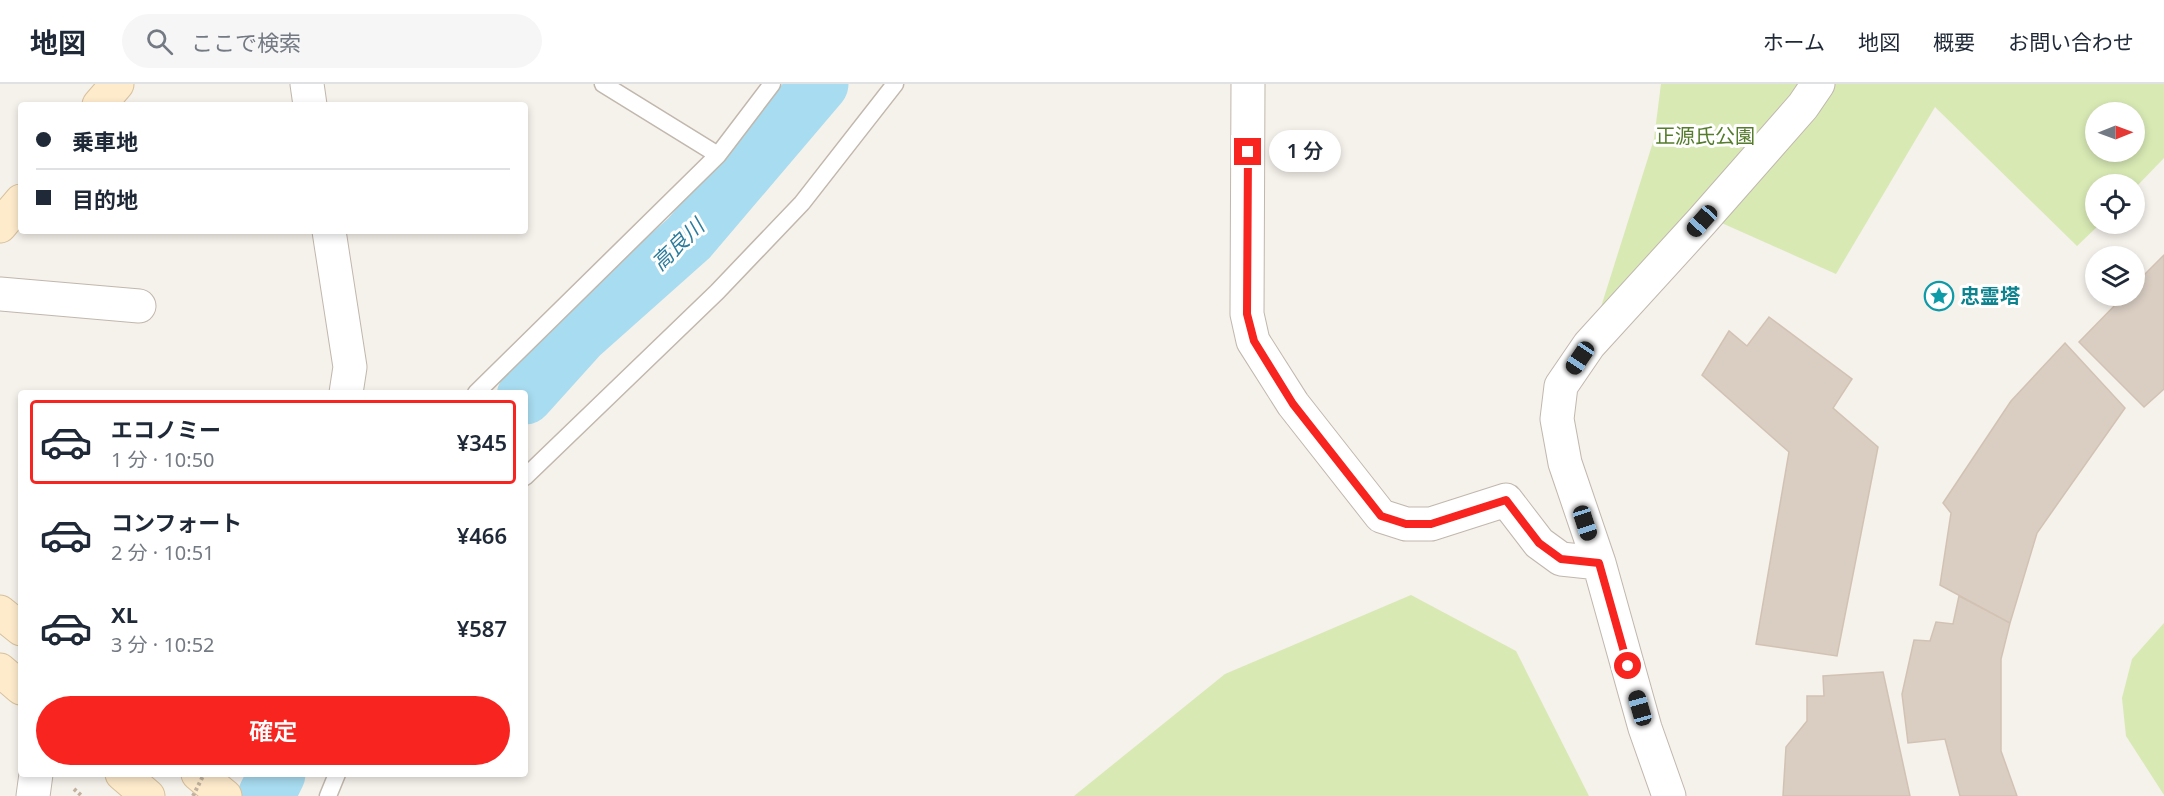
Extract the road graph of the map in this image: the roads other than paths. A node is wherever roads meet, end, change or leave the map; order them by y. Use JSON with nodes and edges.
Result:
{"nodes":[{"id":1,"x":117,"y":84,"type":"edge"},
{"id":2,"x":307,"y":84,"type":"edge"},
{"id":3,"x":603,"y":84,"type":"edge"},
{"id":4,"x":772,"y":84,"type":"edge"},
{"id":5,"x":895,"y":84,"type":"edge"},
{"id":6,"x":1248,"y":84,"type":"edge"},
{"id":7,"x":1818,"y":84,"type":"edge"},
{"id":8,"x":624,"y":90,"type":"edge"},
{"id":9,"x":102,"y":102,"type":"edge"},
{"id":10,"x":310,"y":102,"type":"edge"},
{"id":11,"x":718,"y":155,"type":"junction"},
{"id":12,"x":18,"y":205,"type":"edge"},
{"id":13,"x":0,"y":226,"type":"edge"},
{"id":14,"x":329,"y":234,"type":"edge"},
{"id":15,"x":0,"y":294,"type":"edge"},
{"id":16,"x":139,"y":306,"type":"dead end"},
{"id":17,"x":346,"y":390,"type":"edge"},
{"id":18,"x":479,"y":390,"type":"edge"},
{"id":19,"x":528,"y":474,"type":"edge"},
{"id":20,"x":1599,"y":563,"type":"junction"},
{"id":21,"x":0,"y":612,"type":"edge"},
{"id":22,"x":18,"y":627,"type":"edge"},
{"id":23,"x":0,"y":670,"type":"edge"},
{"id":24,"x":18,"y":685,"type":"edge"},
{"id":25,"x":36,"y":777,"type":"edge"},
{"id":26,"x":126,"y":777,"type":"edge"},
{"id":27,"x":336,"y":777,"type":"edge"},
{"id":28,"x":33,"y":796,"type":"edge"},
{"id":29,"x":148,"y":796,"type":"edge"},
{"id":30,"x":328,"y":796,"type":"edge"},
{"id":31,"x":1669,"y":796,"type":"edge"}],
"edges":[{"from":1,"to":9,"type":"street"},
{"from":2,"to":10,"type":"street"},
{"from":3,"to":8,"type":"lane"},
{"from":4,"to":11,"type":"lane"},
{"from":5,"to":19,"type":"lane"},
{"from":6,"to":20,"type":"street"},
{"from":7,"to":20,"type":"street"},
{"from":8,"to":11,"type":"lane"},
{"from":11,"to":18,"type":"lane"},
{"from":12,"to":13,"type":"street"},
{"from":14,"to":17,"type":"street"},
{"from":15,"to":16,"type":"street"},
{"from":20,"to":31,"type":"street"},
{"from":21,"to":22,"type":"street"},
{"from":23,"to":24,"type":"street"},
{"from":25,"to":28,"type":"street"},
{"from":26,"to":29,"type":"street"},
{"from":27,"to":30,"type":"lane"}]}
